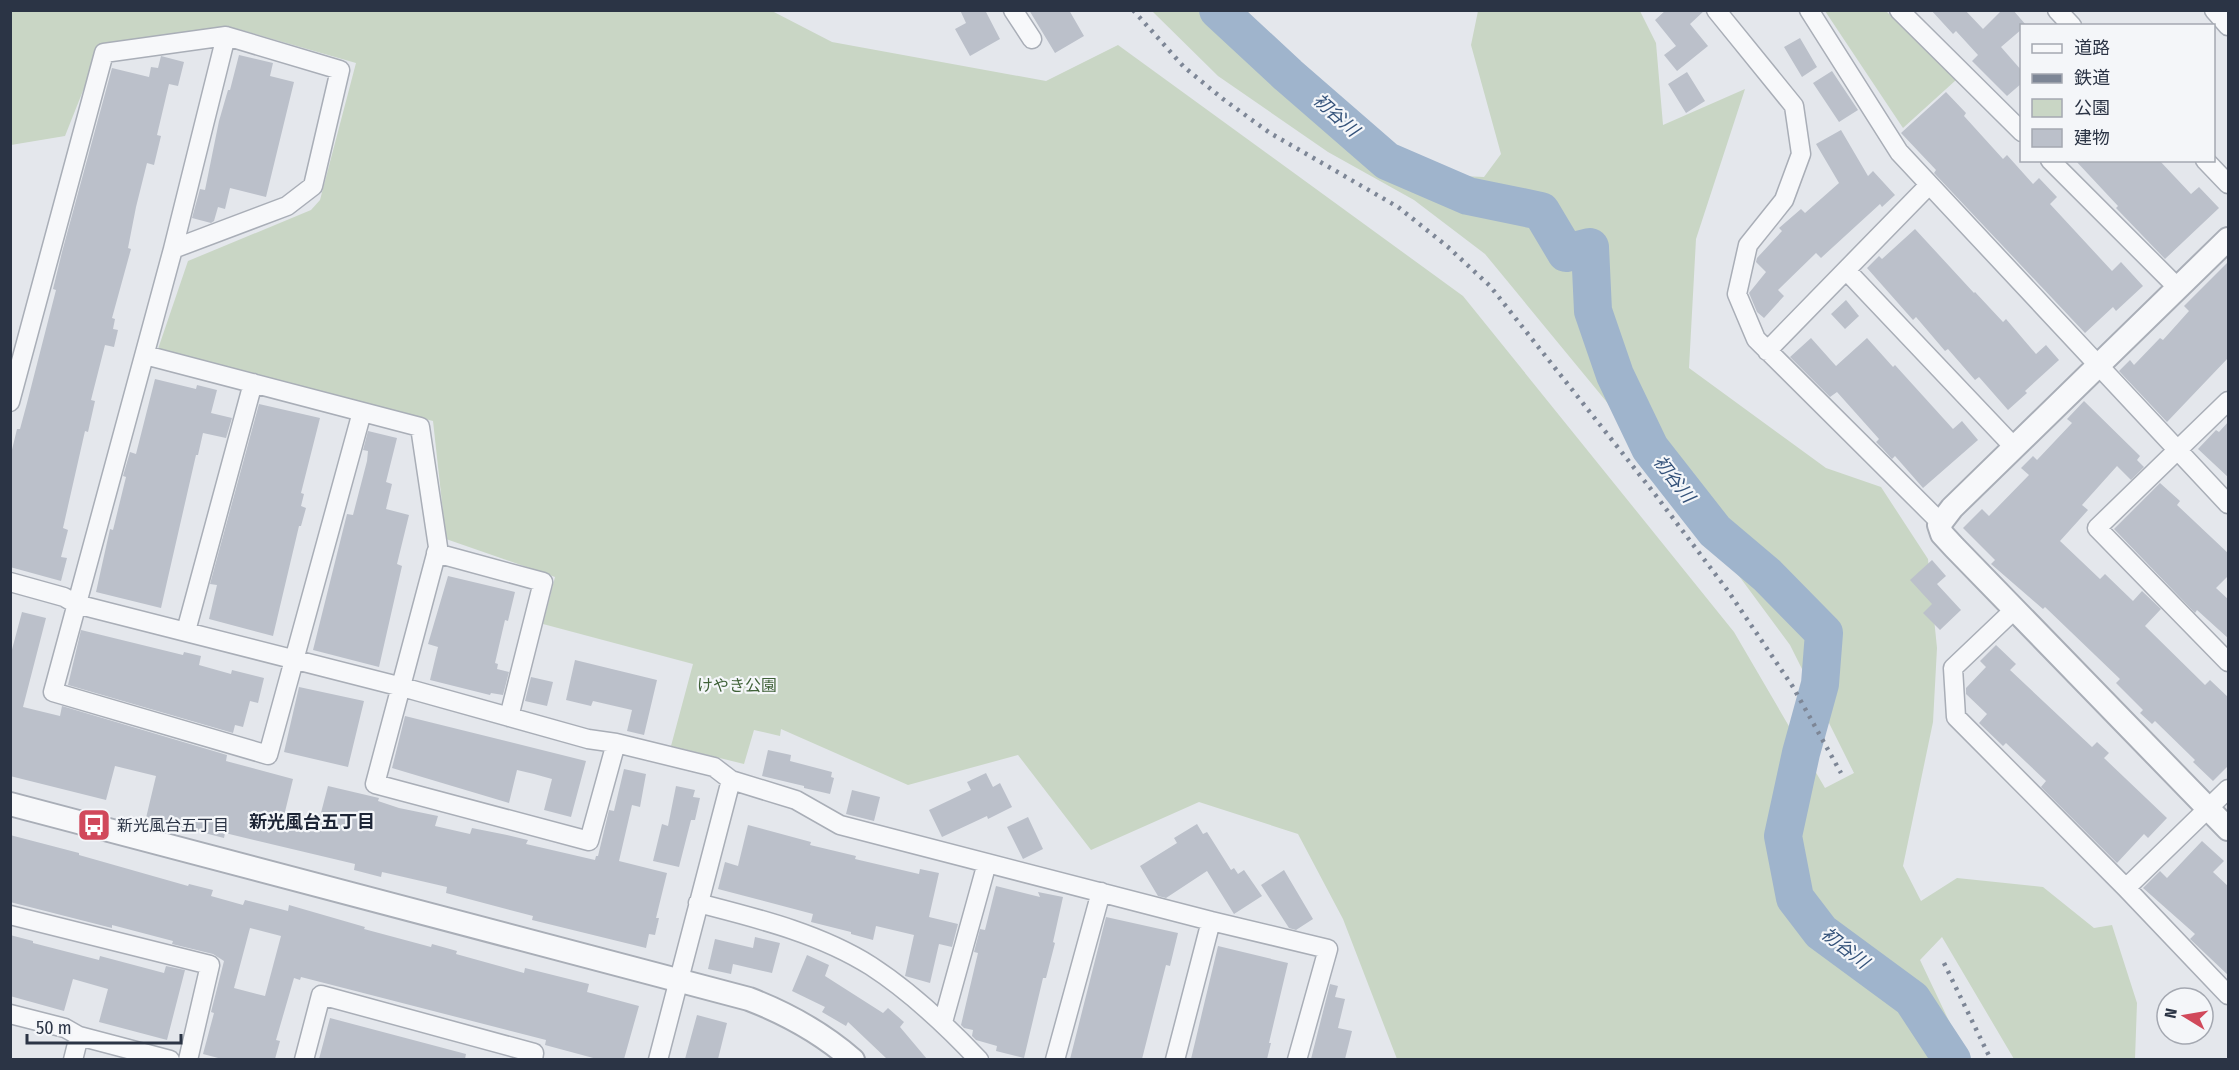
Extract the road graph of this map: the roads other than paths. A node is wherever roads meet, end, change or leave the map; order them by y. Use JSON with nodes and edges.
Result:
{"nodes":[{"id":1,"x":1013,"y":10,"type":"edge"},
{"id":2,"x":1716,"y":10,"type":"edge"},
{"id":3,"x":1809,"y":10,"type":"edge"},
{"id":4,"x":1899,"y":10,"type":"edge"},
{"id":5,"x":2057,"y":10,"type":"edge"},
{"id":6,"x":2214,"y":10,"type":"edge"},
{"id":7,"x":2070,"y":24,"type":"edge"},
{"id":8,"x":2229,"y":26,"type":"edge"},
{"id":9,"x":226,"y":36,"type":"junction"},
{"id":10,"x":1032,"y":39,"type":"dead end"},
{"id":11,"x":2020,"y":130,"type":"edge"},
{"id":12,"x":2052,"y":162,"type":"edge"},
{"id":13,"x":2207,"y":162,"type":"edge"},
{"id":14,"x":2229,"y":184,"type":"edge"},
{"id":15,"x":1929,"y":185,"type":"junction"},
{"id":16,"x":2229,"y":238,"type":"edge"},
{"id":17,"x":173,"y":249,"type":"junction"},
{"id":18,"x":1846,"y":270,"type":"junction"},
{"id":19,"x":2178,"y":288,"type":"junction"},
{"id":20,"x":1767,"y":351,"type":"junction"},
{"id":21,"x":145,"y":355,"type":"junction"},
{"id":22,"x":2098,"y":365,"type":"junction"},
{"id":23,"x":253,"y":383,"type":"junction"},
{"id":24,"x":2229,"y":400,"type":"edge"},
{"id":25,"x":10,"y":402,"type":"edge"},
{"id":26,"x":362,"y":412,"type":"junction"},
{"id":27,"x":2014,"y":447,"type":"junction"},
{"id":28,"x":2177,"y":450,"type":"junction"},
{"id":29,"x":2229,"y":504,"type":"edge"},
{"id":30,"x":1940,"y":522,"type":"junction"},
{"id":31,"x":436,"y":552,"type":"junction"},
{"id":32,"x":10,"y":582,"type":"edge"},
{"id":33,"x":76,"y":604,"type":"junction"},
{"id":34,"x":2015,"y":609,"type":"junction"},
{"id":35,"x":186,"y":631,"type":"junction"},
{"id":36,"x":294,"y":661,"type":"junction"},
{"id":37,"x":2229,"y":662,"type":"edge"},
{"id":38,"x":402,"y":687,"type":"junction"},
{"id":39,"x":509,"y":717,"type":"junction"},
{"id":40,"x":616,"y":743,"type":"junction"},
{"id":41,"x":731,"y":780,"type":"junction"},
{"id":42,"x":2229,"y":789,"type":"edge"},
{"id":43,"x":10,"y":804,"type":"edge"},
{"id":44,"x":2209,"y":809,"type":"junction"},
{"id":45,"x":2229,"y":829,"type":"edge"},
{"id":46,"x":987,"y":863,"type":"junction"},
{"id":47,"x":2126,"y":888,"type":"junction"},
{"id":48,"x":1101,"y":892,"type":"junction"},
{"id":49,"x":698,"y":903,"type":"junction"},
{"id":50,"x":10,"y":915,"type":"edge"},
{"id":51,"x":1211,"y":921,"type":"junction"},
{"id":52,"x":679,"y":979,"type":"junction"},
{"id":53,"x":2229,"y":995,"type":"edge"},
{"id":54,"x":10,"y":1014,"type":"edge"},
{"id":55,"x":943,"y":1022,"type":"junction"},
{"id":56,"x":79,"y":1036,"type":"junction"},
{"id":57,"x":73,"y":1059,"type":"edge"},
{"id":58,"x":170,"y":1059,"type":"edge"},
{"id":59,"x":188,"y":1059,"type":"edge"},
{"id":60,"x":304,"y":1059,"type":"edge"},
{"id":61,"x":533,"y":1059,"type":"edge"},
{"id":62,"x":658,"y":1059,"type":"edge"},
{"id":63,"x":854,"y":1059,"type":"edge"},
{"id":64,"x":979,"y":1059,"type":"edge"},
{"id":65,"x":1055,"y":1059,"type":"edge"},
{"id":66,"x":1175,"y":1059,"type":"edge"},
{"id":67,"x":1297,"y":1059,"type":"edge"}],
"edges":[{"from":1,"to":10,"type":"street"},
{"from":2,"to":20,"type":"street"},
{"from":3,"to":15,"type":"street"},
{"from":4,"to":11,"type":"street"},
{"from":5,"to":7,"type":"street"},
{"from":6,"to":8,"type":"street"},
{"from":9,"to":17,"type":"street"},
{"from":9,"to":17,"type":"street"},
{"from":9,"to":25,"type":"street"},
{"from":12,"to":19,"type":"street"},
{"from":13,"to":14,"type":"street"},
{"from":15,"to":18,"type":"street"},
{"from":15,"to":22,"type":"street"},
{"from":16,"to":19,"type":"street"},
{"from":17,"to":21,"type":"street"},
{"from":18,"to":20,"type":"street"},
{"from":18,"to":27,"type":"street"},
{"from":19,"to":22,"type":"street"},
{"from":20,"to":30,"type":"street"},
{"from":21,"to":23,"type":"street"},
{"from":21,"to":33,"type":"street"},
{"from":22,"to":27,"type":"street"},
{"from":22,"to":28,"type":"street"},
{"from":23,"to":26,"type":"street"},
{"from":23,"to":35,"type":"street"},
{"from":24,"to":28,"type":"street"},
{"from":26,"to":31,"type":"street"},
{"from":26,"to":36,"type":"street"},
{"from":27,"to":30,"type":"street"},
{"from":28,"to":29,"type":"street"},
{"from":28,"to":37,"type":"street"},
{"from":30,"to":34,"type":"street"},
{"from":31,"to":38,"type":"street"},
{"from":31,"to":39,"type":"street"},
{"from":32,"to":33,"type":"street"},
{"from":33,"to":35,"type":"street"},
{"from":33,"to":36,"type":"street"},
{"from":34,"to":44,"type":"street"},
{"from":34,"to":47,"type":"street"},
{"from":35,"to":36,"type":"street"},
{"from":36,"to":38,"type":"street"},
{"from":38,"to":39,"type":"street"},
{"from":38,"to":40,"type":"street"},
{"from":39,"to":40,"type":"street"},
{"from":40,"to":41,"type":"street"},
{"from":41,"to":46,"type":"street"},
{"from":41,"to":49,"type":"street"},
{"from":42,"to":44,"type":"street"},
{"from":43,"to":52,"type":"street"},
{"from":44,"to":45,"type":"street"},
{"from":44,"to":47,"type":"street"},
{"from":46,"to":48,"type":"street"},
{"from":46,"to":55,"type":"street"},
{"from":47,"to":53,"type":"street"},
{"from":48,"to":51,"type":"street"},
{"from":48,"to":65,"type":"street"},
{"from":49,"to":52,"type":"street"},
{"from":49,"to":55,"type":"street"},
{"from":50,"to":59,"type":"street"},
{"from":51,"to":66,"type":"street"},
{"from":51,"to":67,"type":"street"},
{"from":52,"to":62,"type":"street"},
{"from":52,"to":63,"type":"street"},
{"from":54,"to":56,"type":"street"},
{"from":55,"to":64,"type":"street"},
{"from":56,"to":57,"type":"street"},
{"from":56,"to":58,"type":"street"},
{"from":60,"to":61,"type":"street"}]}
